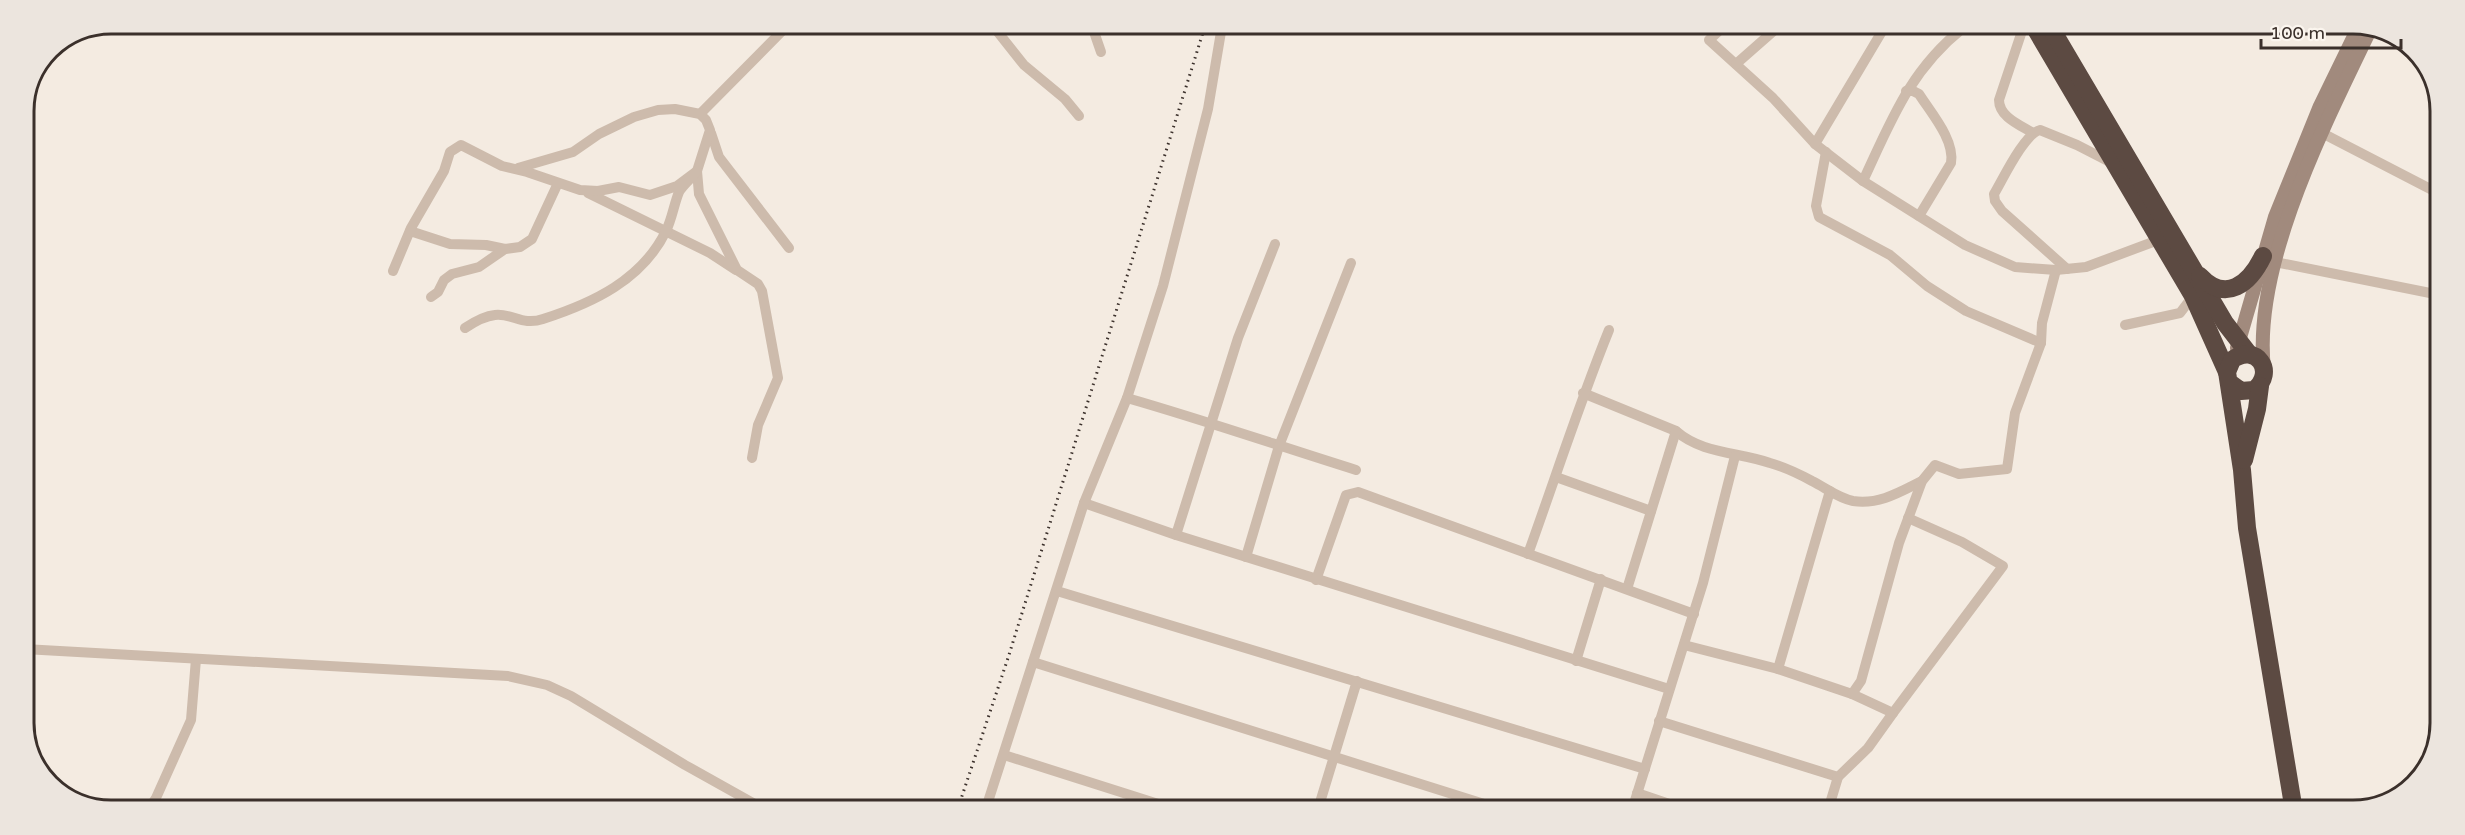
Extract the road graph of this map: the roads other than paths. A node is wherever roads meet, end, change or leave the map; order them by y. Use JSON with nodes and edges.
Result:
{"nodes":[{"id":1,"x":778,"y":35,"type":"edge"},
{"id":2,"x":1000,"y":35,"type":"edge"},
{"id":3,"x":1095,"y":35,"type":"edge"},
{"id":4,"x":1220,"y":35,"type":"edge"},
{"id":5,"x":1707,"y":35,"type":"edge"},
{"id":6,"x":1714,"y":35,"type":"edge"},
{"id":7,"x":1769,"y":35,"type":"edge"},
{"id":8,"x":1879,"y":35,"type":"edge"},
{"id":9,"x":1955,"y":35,"type":"edge"},
{"id":10,"x":2021,"y":35,"type":"edge"},
{"id":11,"x":2039,"y":35,"type":"edge"},
{"id":12,"x":2055,"y":35,"type":"edge"},
{"id":13,"x":2355,"y":35,"type":"edge"},
{"id":14,"x":2367,"y":36,"type":"edge"},
{"id":15,"x":1709,"y":40,"type":"junction"},
{"id":16,"x":1101,"y":52,"type":"dead end"},
{"id":17,"x":1736,"y":64,"type":"junction"},
{"id":18,"x":1906,"y":91,"type":"junction"},
{"id":19,"x":700,"y":114,"type":"junction"},
{"id":20,"x":1078,"y":116,"type":"dead end"},
{"id":21,"x":710,"y":130,"type":"junction"},
{"id":22,"x":2033,"y":133,"type":"junction"},
{"id":23,"x":2322,"y":133,"type":"junction"},
{"id":24,"x":1815,"y":144,"type":"junction"},
{"id":25,"x":1826,"y":152,"type":"junction"},
{"id":26,"x":2115,"y":165,"type":"junction"},
{"id":27,"x":515,"y":169,"type":"junction"},
{"id":28,"x":697,"y":171,"type":"junction"},
{"id":29,"x":1863,"y":181,"type":"junction"},
{"id":30,"x":558,"y":183,"type":"junction"},
{"id":31,"x":2430,"y":189,"type":"edge"},
{"id":32,"x":580,"y":190,"type":"junction"},
{"id":33,"x":1919,"y":216,"type":"junction"},
{"id":34,"x":410,"y":231,"type":"junction"},
{"id":35,"x":666,"y":231,"type":"junction"},
{"id":36,"x":2160,"y":239,"type":"junction"},
{"id":37,"x":1275,"y":244,"type":"dead end"},
{"id":38,"x":789,"y":248,"type":"dead end"},
{"id":39,"x":505,"y":249,"type":"junction"},
{"id":40,"x":2269,"y":259,"type":"junction"},
{"id":41,"x":2188,"y":261,"type":"junction"},
{"id":42,"x":1351,"y":263,"type":"dead end"},
{"id":43,"x":737,"y":270,"type":"junction"},
{"id":44,"x":2062,"y":270,"type":"junction"},
{"id":45,"x":393,"y":271,"type":"dead end"},
{"id":46,"x":2430,"y":293,"type":"edge"},
{"id":47,"x":2193,"y":296,"type":"junction"},
{"id":48,"x":431,"y":297,"type":"dead end"},
{"id":49,"x":2125,"y":325,"type":"dead end"},
{"id":50,"x":465,"y":328,"type":"dead end"},
{"id":51,"x":1609,"y":330,"type":"dead end"},
{"id":52,"x":2041,"y":343,"type":"junction"},
{"id":53,"x":2236,"y":362,"type":"junction"},
{"id":54,"x":2262,"y":377,"type":"junction"},
{"id":55,"x":1583,"y":393,"type":"junction"},
{"id":56,"x":1127,"y":398,"type":"junction"},
{"id":57,"x":1212,"y":422,"type":"junction"},
{"id":58,"x":1676,"y":431,"type":"junction"},
{"id":59,"x":1279,"y":446,"type":"junction"},
{"id":60,"x":1735,"y":456,"type":"junction"},
{"id":61,"x":752,"y":458,"type":"dead end"},
{"id":62,"x":1356,"y":470,"type":"dead end"},
{"id":63,"x":2242,"y":470,"type":"junction"},
{"id":64,"x":1556,"y":477,"type":"junction"},
{"id":65,"x":1922,"y":481,"type":"junction"},
{"id":66,"x":1830,"y":491,"type":"junction"},
{"id":67,"x":1084,"y":504,"type":"junction"},
{"id":68,"x":1651,"y":511,"type":"junction"},
{"id":69,"x":1908,"y":518,"type":"junction"},
{"id":70,"x":1176,"y":535,"type":"junction"},
{"id":71,"x":1528,"y":554,"type":"junction"},
{"id":72,"x":1246,"y":557,"type":"junction"},
{"id":73,"x":1601,"y":579,"type":"junction"},
{"id":74,"x":1316,"y":580,"type":"junction"},
{"id":75,"x":1627,"y":589,"type":"junction"},
{"id":76,"x":1057,"y":591,"type":"junction"},
{"id":77,"x":1694,"y":614,"type":"junction"},
{"id":78,"x":1684,"y":645,"type":"junction"},
{"id":79,"x":35,"y":650,"type":"edge"},
{"id":80,"x":196,"y":659,"type":"junction"},
{"id":81,"x":1576,"y":661,"type":"junction"},
{"id":82,"x":1034,"y":662,"type":"junction"},
{"id":83,"x":1778,"y":669,"type":"junction"},
{"id":84,"x":1357,"y":681,"type":"junction"},
{"id":85,"x":1669,"y":689,"type":"junction"},
{"id":86,"x":1852,"y":694,"type":"junction"},
{"id":87,"x":1893,"y":713,"type":"junction"},
{"id":88,"x":1659,"y":721,"type":"junction"},
{"id":89,"x":1004,"y":755,"type":"junction"},
{"id":90,"x":1335,"y":756,"type":"junction"},
{"id":91,"x":1645,"y":769,"type":"junction"},
{"id":92,"x":1838,"y":777,"type":"junction"},
{"id":93,"x":1637,"y":793,"type":"junction"},
{"id":94,"x":155,"y":800,"type":"edge"},
{"id":95,"x":748,"y":800,"type":"edge"},
{"id":96,"x":989,"y":800,"type":"edge"},
{"id":97,"x":1146,"y":800,"type":"edge"},
{"id":98,"x":1321,"y":800,"type":"edge"},
{"id":99,"x":1472,"y":800,"type":"edge"},
{"id":100,"x":1635,"y":800,"type":"edge"},
{"id":101,"x":1658,"y":800,"type":"edge"},
{"id":102,"x":1831,"y":800,"type":"edge"},
{"id":103,"x":2292,"y":800,"type":"edge"}],
"edges":[{"from":1,"to":19,"type":"street"},
{"from":2,"to":20,"type":"street"},
{"from":3,"to":16,"type":"street"},
{"from":4,"to":56,"type":"street"},
{"from":5,"to":15,"type":"street"},
{"from":6,"to":15,"type":"street"},
{"from":7,"to":17,"type":"street"},
{"from":8,"to":24,"type":"street"},
{"from":9,"to":18,"type":"street"},
{"from":10,"to":22,"type":"street"},
{"from":11,"to":26,"type":"highway"},
{"from":12,"to":41,"type":"highway"},
{"from":13,"to":40,"type":"main road"},
{"from":14,"to":23,"type":"main road"},
{"from":15,"to":17,"type":"street"},
{"from":17,"to":24,"type":"street"},
{"from":18,"to":29,"type":"street"},
{"from":18,"to":33,"type":"street"},
{"from":19,"to":21,"type":"street"},
{"from":19,"to":27,"type":"street"},
{"from":21,"to":28,"type":"street"},
{"from":21,"to":38,"type":"street"},
{"from":22,"to":26,"type":"street"},
{"from":22,"to":44,"type":"street"},
{"from":23,"to":31,"type":"street"},
{"from":23,"to":40,"type":"main road"},
{"from":24,"to":25,"type":"street"},
{"from":25,"to":29,"type":"street"},
{"from":25,"to":52,"type":"street"},
{"from":26,"to":36,"type":"highway"},
{"from":27,"to":30,"type":"street"},
{"from":27,"to":34,"type":"street"},
{"from":28,"to":32,"type":"street"},
{"from":28,"to":35,"type":"street"},
{"from":28,"to":43,"type":"street"},
{"from":29,"to":33,"type":"street"},
{"from":30,"to":32,"type":"street"},
{"from":30,"to":39,"type":"street"},
{"from":32,"to":35,"type":"street"},
{"from":33,"to":44,"type":"street"},
{"from":34,"to":39,"type":"street"},
{"from":34,"to":45,"type":"street"},
{"from":35,"to":43,"type":"street"},
{"from":35,"to":50,"type":"street"},
{"from":36,"to":44,"type":"street"},
{"from":36,"to":47,"type":"highway"},
{"from":37,"to":57,"type":"street"},
{"from":39,"to":48,"type":"street"},
{"from":40,"to":41,"type":"highway"},
{"from":40,"to":46,"type":"street"},
{"from":40,"to":53,"type":"main road"},
{"from":40,"to":54,"type":"main road"},
{"from":41,"to":53,"type":"highway"},
{"from":42,"to":59,"type":"street"},
{"from":43,"to":61,"type":"street"},
{"from":44,"to":52,"type":"street"},
{"from":47,"to":49,"type":"street"},
{"from":47,"to":53,"type":"highway"},
{"from":51,"to":55,"type":"street"},
{"from":52,"to":65,"type":"street"},
{"from":53,"to":54,"type":"highway"},
{"from":53,"to":54,"type":"highway"},
{"from":53,"to":63,"type":"highway"},
{"from":54,"to":63,"type":"highway"},
{"from":55,"to":58,"type":"street"},
{"from":55,"to":64,"type":"street"},
{"from":56,"to":57,"type":"street"},
{"from":56,"to":67,"type":"street"},
{"from":57,"to":59,"type":"street"},
{"from":57,"to":70,"type":"street"},
{"from":58,"to":60,"type":"street"},
{"from":58,"to":68,"type":"street"},
{"from":59,"to":62,"type":"street"},
{"from":59,"to":72,"type":"street"},
{"from":60,"to":66,"type":"street"},
{"from":60,"to":77,"type":"street"},
{"from":63,"to":103,"type":"highway"},
{"from":64,"to":68,"type":"street"},
{"from":64,"to":71,"type":"street"},
{"from":65,"to":66,"type":"street"},
{"from":65,"to":69,"type":"street"},
{"from":66,"to":83,"type":"street"},
{"from":67,"to":70,"type":"street"},
{"from":67,"to":76,"type":"street"},
{"from":68,"to":75,"type":"street"},
{"from":69,"to":86,"type":"street"},
{"from":69,"to":87,"type":"street"},
{"from":70,"to":72,"type":"street"},
{"from":71,"to":73,"type":"street"},
{"from":71,"to":74,"type":"street"},
{"from":72,"to":74,"type":"street"},
{"from":73,"to":75,"type":"street"},
{"from":73,"to":81,"type":"street"},
{"from":74,"to":81,"type":"street"},
{"from":75,"to":77,"type":"street"},
{"from":76,"to":82,"type":"street"},
{"from":76,"to":84,"type":"street"},
{"from":77,"to":78,"type":"street"},
{"from":78,"to":83,"type":"street"},
{"from":78,"to":85,"type":"street"},
{"from":79,"to":80,"type":"street"},
{"from":80,"to":94,"type":"street"},
{"from":80,"to":95,"type":"street"},
{"from":81,"to":85,"type":"street"},
{"from":82,"to":89,"type":"street"},
{"from":82,"to":90,"type":"street"},
{"from":83,"to":86,"type":"street"},
{"from":84,"to":90,"type":"street"},
{"from":84,"to":91,"type":"street"},
{"from":85,"to":88,"type":"street"},
{"from":86,"to":87,"type":"street"},
{"from":87,"to":92,"type":"street"},
{"from":88,"to":91,"type":"street"},
{"from":88,"to":92,"type":"street"},
{"from":89,"to":96,"type":"street"},
{"from":89,"to":97,"type":"street"},
{"from":90,"to":98,"type":"street"},
{"from":90,"to":99,"type":"street"},
{"from":91,"to":93,"type":"street"},
{"from":92,"to":102,"type":"street"},
{"from":93,"to":100,"type":"street"},
{"from":93,"to":101,"type":"street"}]}
